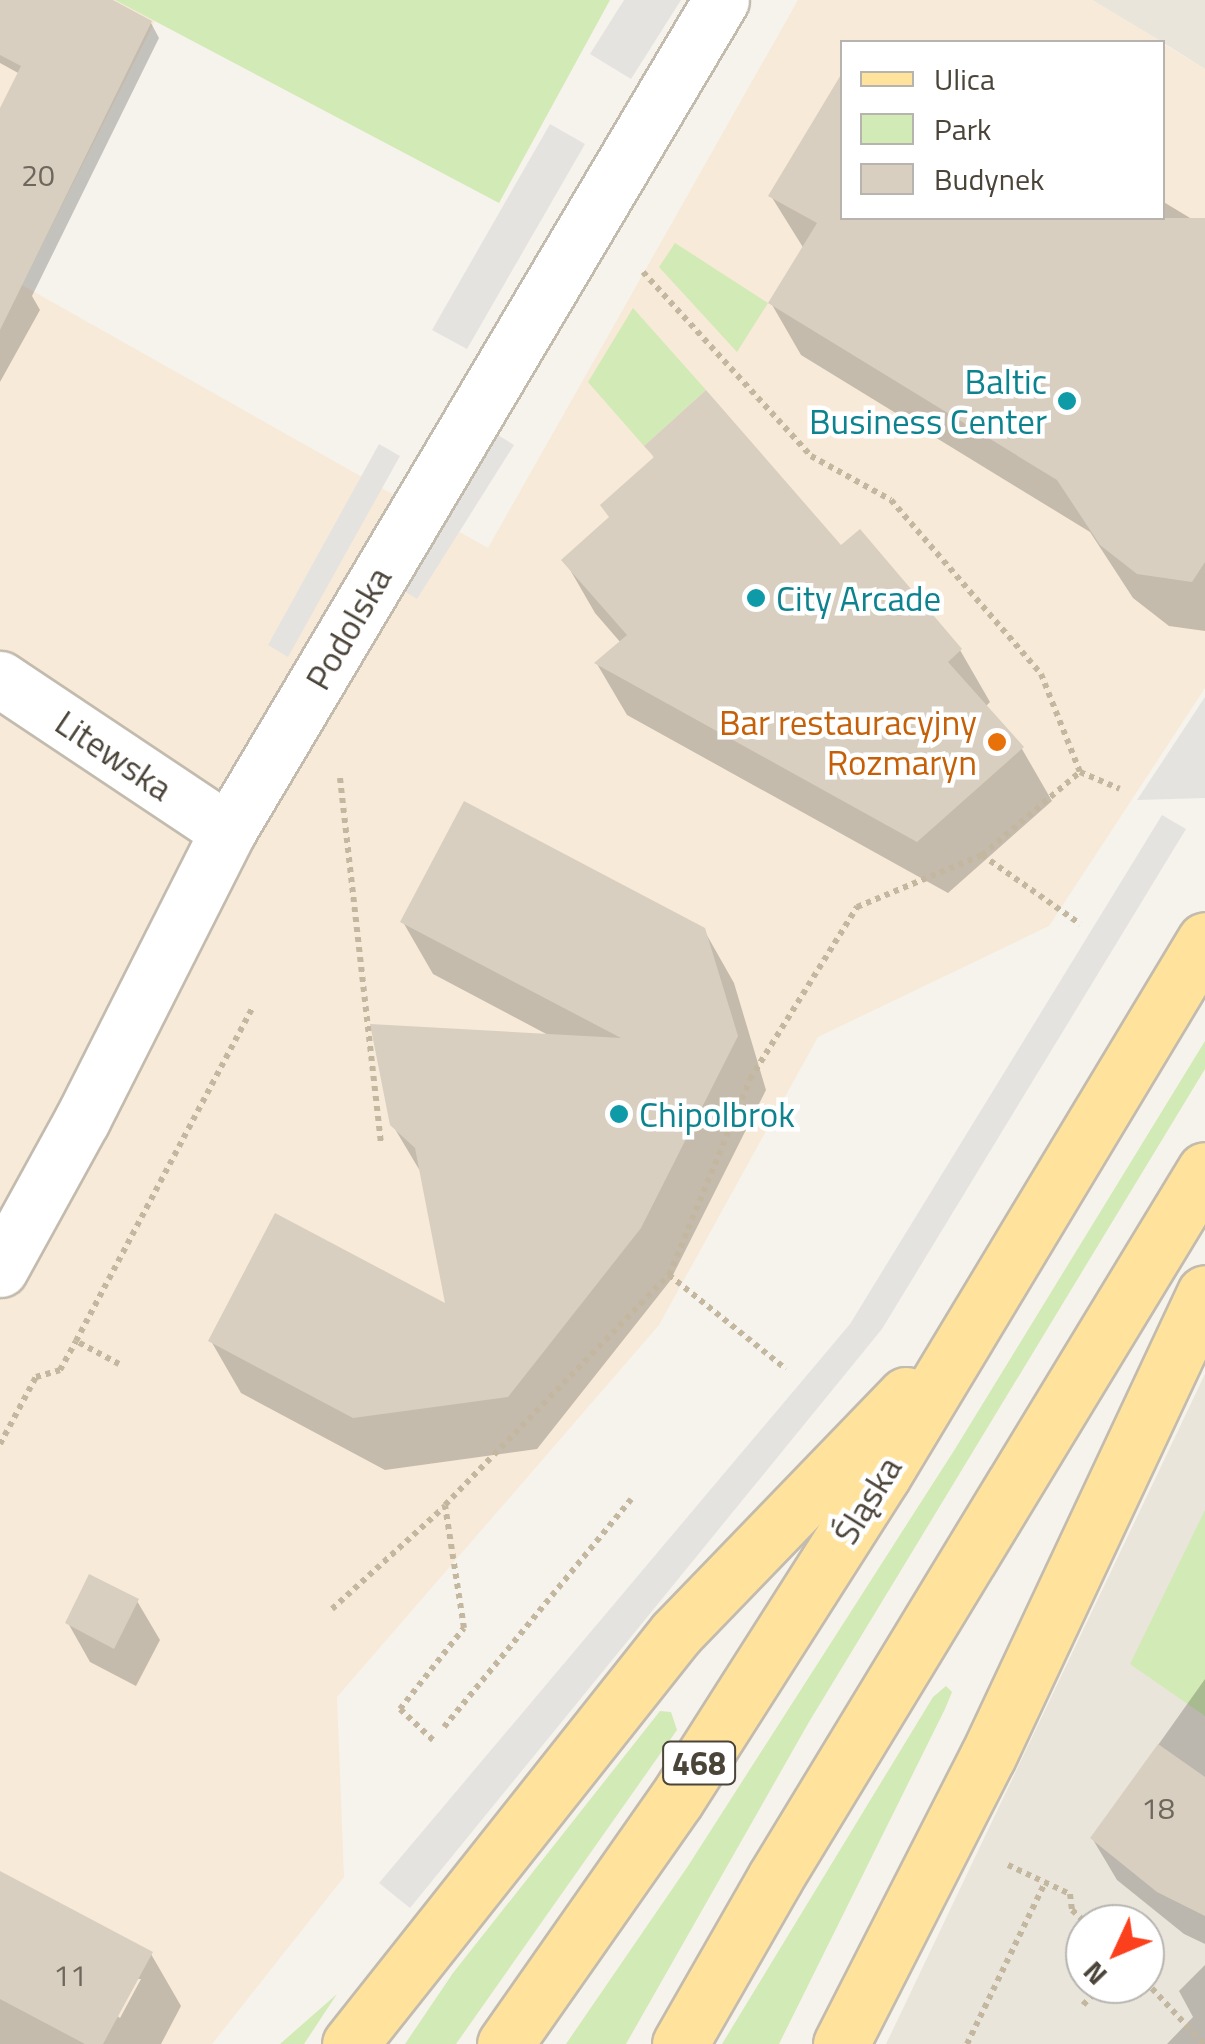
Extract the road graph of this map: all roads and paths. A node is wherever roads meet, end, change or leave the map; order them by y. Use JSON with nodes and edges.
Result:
{"nodes":[{"id":1,"x":720,"y":0,"type":"edge"},
{"id":2,"x":642,"y":272,"type":"dead end"},
{"id":3,"x":0,"y":680,"type":"edge"},
{"id":4,"x":338,"y":762,"type":"dead end"},
{"id":5,"x":1080,"y":772,"type":"junction"},
{"id":6,"x":1120,"y":789,"type":"dead end"},
{"id":7,"x":228,"y":831,"type":"junction"},
{"id":8,"x":982,"y":855,"type":"junction"},
{"id":9,"x":1080,"y":924,"type":"dead end"},
{"id":10,"x":1205,"y":940,"type":"edge"},
{"id":11,"x":252,"y":1008,"type":"dead end"},
{"id":12,"x":381,"y":1144,"type":"dead end"},
{"id":13,"x":1205,"y":1170,"type":"edge"},
{"id":14,"x":0,"y":1269,"type":"edge"},
{"id":15,"x":669,"y":1275,"type":"junction"},
{"id":16,"x":1205,"y":1294,"type":"edge"},
{"id":17,"x":971,"y":1328,"type":"junction"},
{"id":18,"x":76,"y":1341,"type":"junction"},
{"id":19,"x":119,"y":1364,"type":"dead end"},
{"id":20,"x":786,"y":1369,"type":"dead end"},
{"id":21,"x":0,"y":1444,"type":"edge"},
{"id":22,"x":630,"y":1500,"type":"dead end"},
{"id":23,"x":446,"y":1505,"type":"junction"},
{"id":24,"x":332,"y":1609,"type":"dead end"},
{"id":25,"x":444,"y":1726,"type":"dead end"},
{"id":26,"x":433,"y":1740,"type":"dead end"},
{"id":27,"x":1006,"y":1864,"type":"dead end"},
{"id":28,"x":1045,"y":1882,"type":"junction"},
{"id":29,"x":1071,"y":1904,"type":"edge"},
{"id":30,"x":1165,"y":2002,"type":"edge"},
{"id":31,"x":350,"y":2044,"type":"edge"},
{"id":32,"x":505,"y":2044,"type":"edge"},
{"id":33,"x":680,"y":2044,"type":"edge"},
{"id":34,"x":841,"y":2044,"type":"edge"},
{"id":35,"x":967,"y":2044,"type":"edge"},
{"id":36,"x":1204,"y":2044,"type":"edge"}],
"edges":[{"from":1,"to":7,"type":"street","name":"Podolska"},
{"from":2,"to":5,"type":"path"},
{"from":3,"to":7,"type":"street","name":"Litewska"},
{"from":4,"to":12,"type":"path"},
{"from":5,"to":6,"type":"path"},
{"from":5,"to":8,"type":"path"},
{"from":7,"to":14,"type":"street","name":"Podolska"},
{"from":8,"to":9,"type":"path"},
{"from":8,"to":15,"type":"path"},
{"from":10,"to":17,"type":"main road","name":"Śląska","number":"468"},
{"from":11,"to":18,"type":"path"},
{"from":13,"to":33,"type":"main road"},
{"from":15,"to":20,"type":"path"},
{"from":15,"to":23,"type":"path"},
{"from":16,"to":34,"type":"main road"},
{"from":17,"to":31,"type":"main road"},
{"from":17,"to":32,"type":"main road","name":"Śląska","number":"468"},
{"from":18,"to":19,"type":"path"},
{"from":18,"to":21,"type":"path"},
{"from":22,"to":25,"type":"path"},
{"from":23,"to":24,"type":"path"},
{"from":23,"to":26,"type":"path"},
{"from":27,"to":28,"type":"path"},
{"from":28,"to":29,"type":"path"},
{"from":28,"to":35,"type":"path"},
{"from":30,"to":36,"type":"path"}]}
